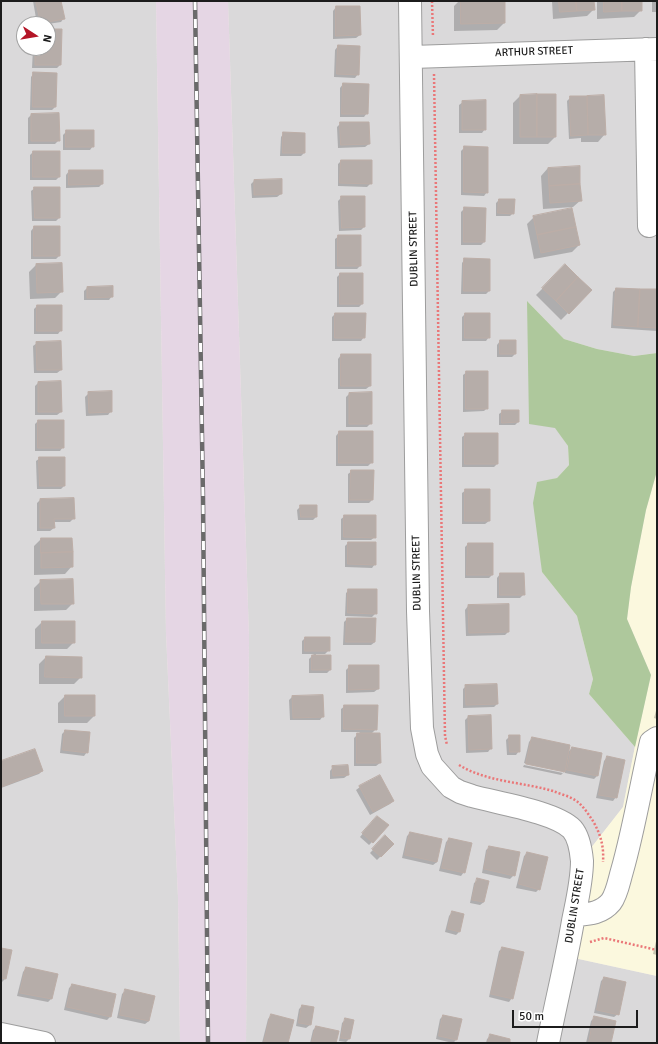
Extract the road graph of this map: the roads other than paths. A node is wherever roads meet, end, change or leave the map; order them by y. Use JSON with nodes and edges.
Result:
{"nodes":[{"id":1,"x":410,"y":1,"type":"edge"},
{"id":2,"x":652,"y":49,"type":"edge"},
{"id":3,"x":412,"y":57,"type":"junction"},
{"id":4,"x":649,"y":226,"type":"dead end"},
{"id":5,"x":657,"y":738,"type":"edge"},
{"id":6,"x":584,"y":915,"type":"junction"},
{"id":7,"x":1,"y":1034,"type":"edge"},
{"id":8,"x":44,"y":1043,"type":"edge"},
{"id":9,"x":548,"y":1043,"type":"edge"}],
"edges":[{"from":1,"to":3,"type":"street","name":"DUBLIN STREET"},
{"from":2,"to":3,"type":"street","name":"ARTHUR STREET"},
{"from":2,"to":4,"type":"street"},
{"from":3,"to":6,"type":"street","name":"DUBLIN STREET"},
{"from":5,"to":6,"type":"street"},
{"from":6,"to":9,"type":"street","name":"DUBLIN STREET"},
{"from":7,"to":8,"type":"street"}]}
